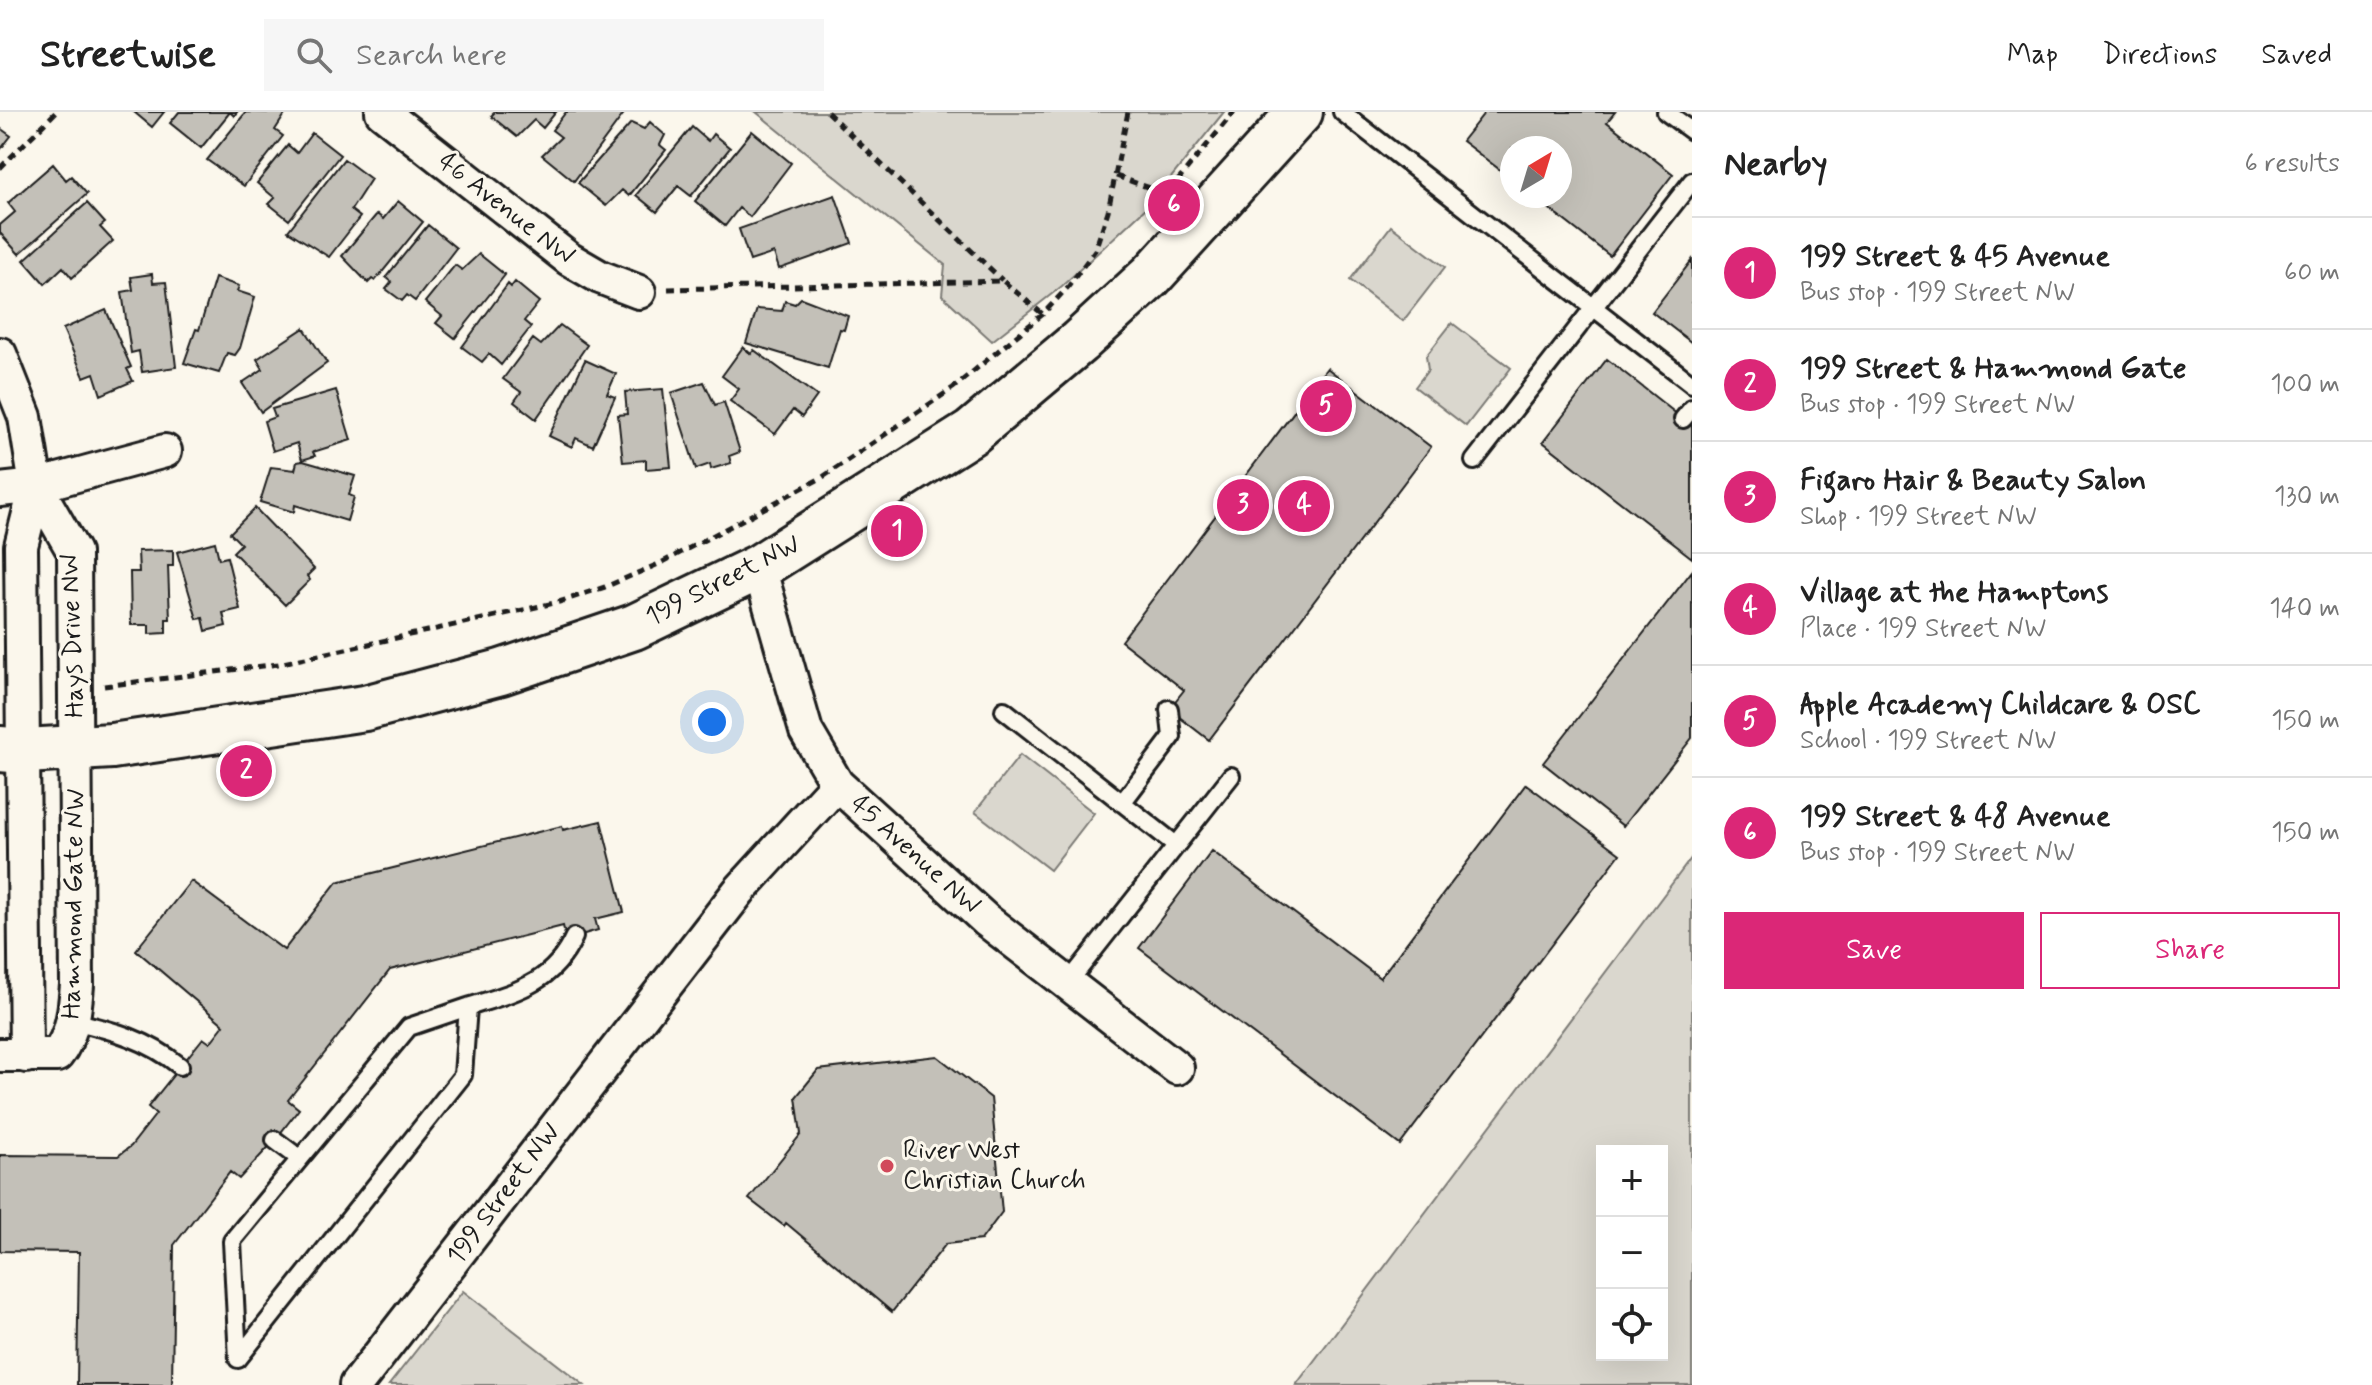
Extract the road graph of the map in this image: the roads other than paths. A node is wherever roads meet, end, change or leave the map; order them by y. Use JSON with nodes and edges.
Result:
{"nodes":[{"id":1,"x":382,"y":112,"type":"edge"},
{"id":2,"x":1300,"y":112,"type":"edge"},
{"id":3,"x":1342,"y":112,"type":"edge"},
{"id":4,"x":1666,"y":112,"type":"edge"},
{"id":5,"x":1692,"y":131,"type":"edge"},
{"id":6,"x":1692,"y":181,"type":"edge"},
{"id":7,"x":639,"y":292,"type":"road end"},
{"id":8,"x":1592,"y":306,"type":"junction"},
{"id":9,"x":0,"y":354,"type":"edge"},
{"id":10,"x":1692,"y":384,"type":"edge"},
{"id":11,"x":165,"y":451,"type":"dead end"},
{"id":12,"x":1474,"y":461,"type":"dead end"},
{"id":13,"x":36,"y":486,"type":"junction"},
{"id":14,"x":0,"y":490,"type":"edge"},
{"id":15,"x":759,"y":567,"type":"junction"},
{"id":16,"x":1169,"y":709,"type":"dead end"},
{"id":17,"x":1004,"y":710,"type":"dead end"},
{"id":18,"x":77,"y":748,"type":"junction"},
{"id":19,"x":13,"y":750,"type":"edge"},
{"id":20,"x":1231,"y":776,"type":"dead end"},
{"id":21,"x":837,"y":784,"type":"junction"},
{"id":22,"x":1122,"y":803,"type":"junction"},
{"id":23,"x":1176,"y":845,"type":"junction"},
{"id":24,"x":574,"y":937,"type":"dead end"},
{"id":25,"x":1068,"y":983,"type":"junction"},
{"id":26,"x":468,"y":1007,"type":"junction"},
{"id":27,"x":72,"y":1021,"type":"junction"},
{"id":28,"x":28,"y":1055,"type":"edge"},
{"id":29,"x":180,"y":1066,"type":"dead end"},
{"id":30,"x":1177,"y":1068,"type":"dead end"},
{"id":31,"x":275,"y":1140,"type":"dead end"},
{"id":32,"x":299,"y":1158,"type":"junction"},
{"id":33,"x":356,"y":1385,"type":"edge"}],
"edges":[{"from":1,"to":7,"type":"street","name":"46 Avenue NW"},
{"from":2,"to":15,"type":"main road","name":"199 Street NW"},
{"from":3,"to":8,"type":"lane"},
{"from":4,"to":5,"type":"lane"},
{"from":6,"to":8,"type":"lane"},
{"from":8,"to":10,"type":"lane"},
{"from":8,"to":12,"type":"lane"},
{"from":9,"to":13,"type":"street","name":"Hays Drive NW"},
{"from":11,"to":13,"type":"street"},
{"from":13,"to":14,"type":"street"},
{"from":13,"to":18,"type":"street","name":"Hays Drive NW"},
{"from":13,"to":19,"type":"street","name":"Hays Drive NW"},
{"from":15,"to":18,"type":"main road","name":"199 Street NW"},
{"from":15,"to":21,"type":"street","name":"45 Avenue NW"},
{"from":16,"to":22,"type":"lane"},
{"from":17,"to":22,"type":"lane"},
{"from":18,"to":19,"type":"main road","name":"199 Street NW"},
{"from":18,"to":27,"type":"street","name":"Hammond Gate NW"},
{"from":19,"to":28,"type":"street","name":"Hammond Gate NW"},
{"from":20,"to":23,"type":"lane"},
{"from":21,"to":25,"type":"street","name":"45 Avenue NW"},
{"from":21,"to":33,"type":"street","name":"199 Street NW"},
{"from":22,"to":23,"type":"lane"},
{"from":23,"to":25,"type":"lane"},
{"from":24,"to":26,"type":"lane"},
{"from":25,"to":30,"type":"street","name":"45 Avenue NW"},
{"from":26,"to":32,"type":"lane"},
{"from":26,"to":32,"type":"lane"},
{"from":27,"to":28,"type":"street","name":"Hammond Gate NW"},
{"from":27,"to":29,"type":"lane"},
{"from":31,"to":32,"type":"lane"}]}
